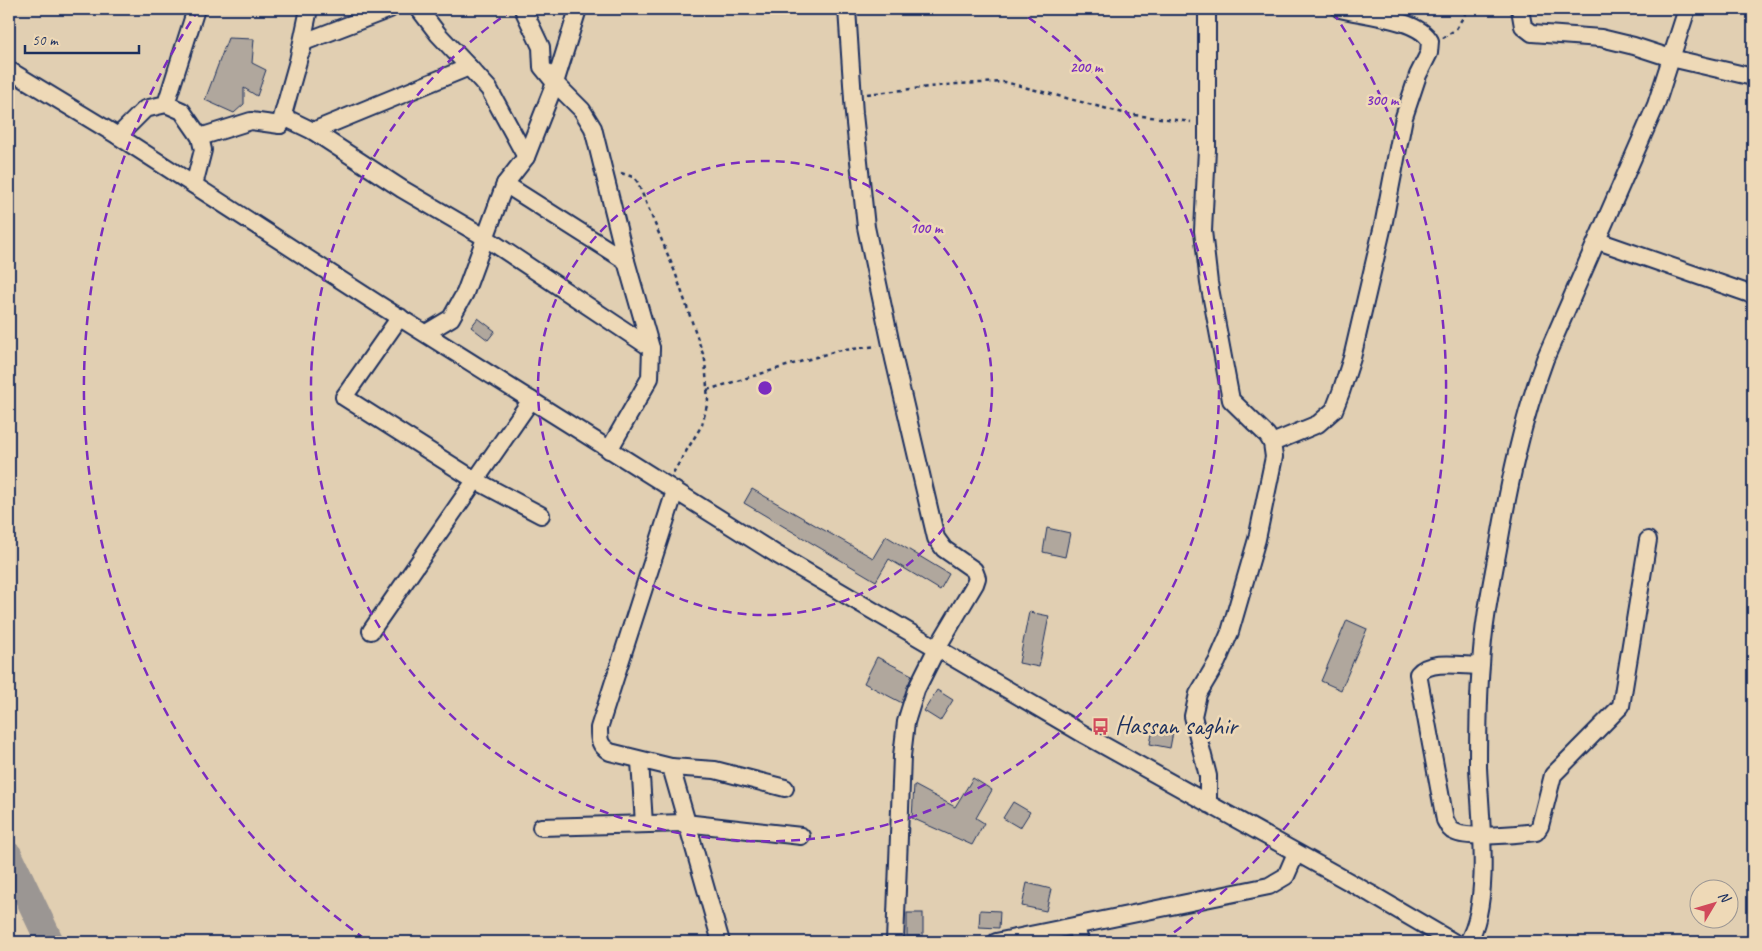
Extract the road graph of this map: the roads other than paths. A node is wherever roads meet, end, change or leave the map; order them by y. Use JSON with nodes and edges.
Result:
{"nodes":[{"id":1,"x":196,"y":9,"type":"edge"},
{"id":2,"x":308,"y":9,"type":"edge"},
{"id":3,"x":419,"y":9,"type":"edge"},
{"id":4,"x":523,"y":9,"type":"edge"},
{"id":5,"x":578,"y":9,"type":"edge"},
{"id":6,"x":847,"y":9,"type":"edge"},
{"id":7,"x":1207,"y":9,"type":"edge"},
{"id":8,"x":1340,"y":9,"type":"edge"},
{"id":9,"x":1520,"y":9,"type":"edge"},
{"id":10,"x":1687,"y":9,"type":"edge"},
{"id":11,"x":382,"y":10,"type":"edge"},
{"id":12,"x":1671,"y":58,"type":"junction"},
{"id":13,"x":298,"y":61,"type":"junction"},
{"id":14,"x":469,"y":67,"type":"junction"},
{"id":15,"x":9,"y":70,"type":"edge"},
{"id":16,"x":1753,"y":77,"type":"edge"},
{"id":17,"x":555,"y":83,"type":"junction"},
{"id":18,"x":166,"y":104,"type":"junction"},
{"id":19,"x":280,"y":125,"type":"junction"},
{"id":20,"x":314,"y":131,"type":"junction"},
{"id":21,"x":118,"y":136,"type":"junction"},
{"id":22,"x":200,"y":137,"type":"junction"},
{"id":23,"x":526,"y":157,"type":"junction"},
{"id":24,"x":505,"y":184,"type":"junction"},
{"id":25,"x":194,"y":186,"type":"junction"},
{"id":26,"x":486,"y":238,"type":"junction"},
{"id":27,"x":1598,"y":241,"type":"junction"},
{"id":28,"x":626,"y":261,"type":"junction"},
{"id":29,"x":1753,"y":295,"type":"edge"},
{"id":30,"x":400,"y":317,"type":"junction"},
{"id":31,"x":426,"y":333,"type":"junction"},
{"id":32,"x":651,"y":348,"type":"junction"},
{"id":33,"x":531,"y":400,"type":"junction"},
{"id":34,"x":1272,"y":443,"type":"junction"},
{"id":35,"x":609,"y":450,"type":"junction"},
{"id":36,"x":475,"y":480,"type":"junction"},
{"id":37,"x":670,"y":488,"type":"junction"},
{"id":38,"x":542,"y":515,"type":"dead end"},
{"id":39,"x":1648,"y":540,"type":"dead end"},
{"id":40,"x":371,"y":631,"type":"dead end"},
{"id":41,"x":936,"y":648,"type":"junction"},
{"id":42,"x":1480,"y":666,"type":"junction"},
{"id":43,"x":640,"y":761,"type":"junction"},
{"id":44,"x":671,"y":766,"type":"junction"},
{"id":45,"x":785,"y":788,"type":"dead end"},
{"id":46,"x":1208,"y":804,"type":"junction"},
{"id":47,"x":685,"y":823,"type":"junction"},
{"id":48,"x":644,"y":824,"type":"junction"},
{"id":49,"x":541,"y":827,"type":"dead end"},
{"id":50,"x":1481,"y":835,"type":"junction"},
{"id":51,"x":801,"y":836,"type":"dead end"},
{"id":52,"x":1296,"y":853,"type":"junction"},
{"id":53,"x":1076,"y":926,"type":"junction"},
{"id":54,"x":1445,"y":940,"type":"edge"},
{"id":55,"x":721,"y":942,"type":"edge"},
{"id":56,"x":895,"y":942,"type":"edge"},
{"id":57,"x":996,"y":942,"type":"edge"},
{"id":58,"x":1080,"y":942,"type":"edge"},
{"id":59,"x":1468,"y":942,"type":"edge"}],
"edges":[{"from":1,"to":18,"type":"street"},
{"from":2,"to":13,"type":"street"},
{"from":3,"to":14,"type":"street"},
{"from":4,"to":17,"type":"street"},
{"from":5,"to":17,"type":"street"},
{"from":6,"to":41,"type":"street"},
{"from":7,"to":34,"type":"street"},
{"from":8,"to":34,"type":"street"},
{"from":9,"to":12,"type":"street"},
{"from":10,"to":12,"type":"street"},
{"from":11,"to":13,"type":"street"},
{"from":12,"to":16,"type":"street"},
{"from":12,"to":27,"type":"street"},
{"from":13,"to":19,"type":"street"},
{"from":14,"to":20,"type":"street"},
{"from":14,"to":23,"type":"street"},
{"from":15,"to":21,"type":"street"},
{"from":17,"to":23,"type":"street"},
{"from":17,"to":28,"type":"street"},
{"from":18,"to":21,"type":"street"},
{"from":18,"to":22,"type":"street"},
{"from":19,"to":20,"type":"street"},
{"from":19,"to":22,"type":"street"},
{"from":20,"to":26,"type":"street"},
{"from":21,"to":25,"type":"street"},
{"from":22,"to":25,"type":"street"},
{"from":23,"to":24,"type":"street"},
{"from":24,"to":26,"type":"street"},
{"from":24,"to":28,"type":"street"},
{"from":25,"to":30,"type":"street"},
{"from":26,"to":31,"type":"street"},
{"from":26,"to":32,"type":"street"},
{"from":27,"to":29,"type":"street"},
{"from":27,"to":42,"type":"street"},
{"from":28,"to":32,"type":"street"},
{"from":30,"to":31,"type":"street"},
{"from":30,"to":36,"type":"street"},
{"from":31,"to":33,"type":"street"},
{"from":32,"to":35,"type":"street"},
{"from":33,"to":35,"type":"street"},
{"from":33,"to":36,"type":"street"},
{"from":34,"to":46,"type":"street"},
{"from":35,"to":37,"type":"street"},
{"from":36,"to":38,"type":"street"},
{"from":36,"to":40,"type":"street"},
{"from":37,"to":41,"type":"street"},
{"from":37,"to":43,"type":"street"},
{"from":39,"to":50,"type":"street"},
{"from":41,"to":46,"type":"street"},
{"from":41,"to":56,"type":"street"},
{"from":42,"to":50,"type":"street"},
{"from":42,"to":50,"type":"street"},
{"from":43,"to":44,"type":"street"},
{"from":43,"to":48,"type":"street"},
{"from":44,"to":45,"type":"street"},
{"from":44,"to":47,"type":"street"},
{"from":46,"to":52,"type":"street"},
{"from":47,"to":48,"type":"street"},
{"from":47,"to":51,"type":"street"},
{"from":47,"to":55,"type":"street"},
{"from":48,"to":49,"type":"street"},
{"from":50,"to":59,"type":"street"},
{"from":52,"to":53,"type":"street"},
{"from":52,"to":54,"type":"street"},
{"from":53,"to":57,"type":"street"},
{"from":53,"to":58,"type":"street"}]}
